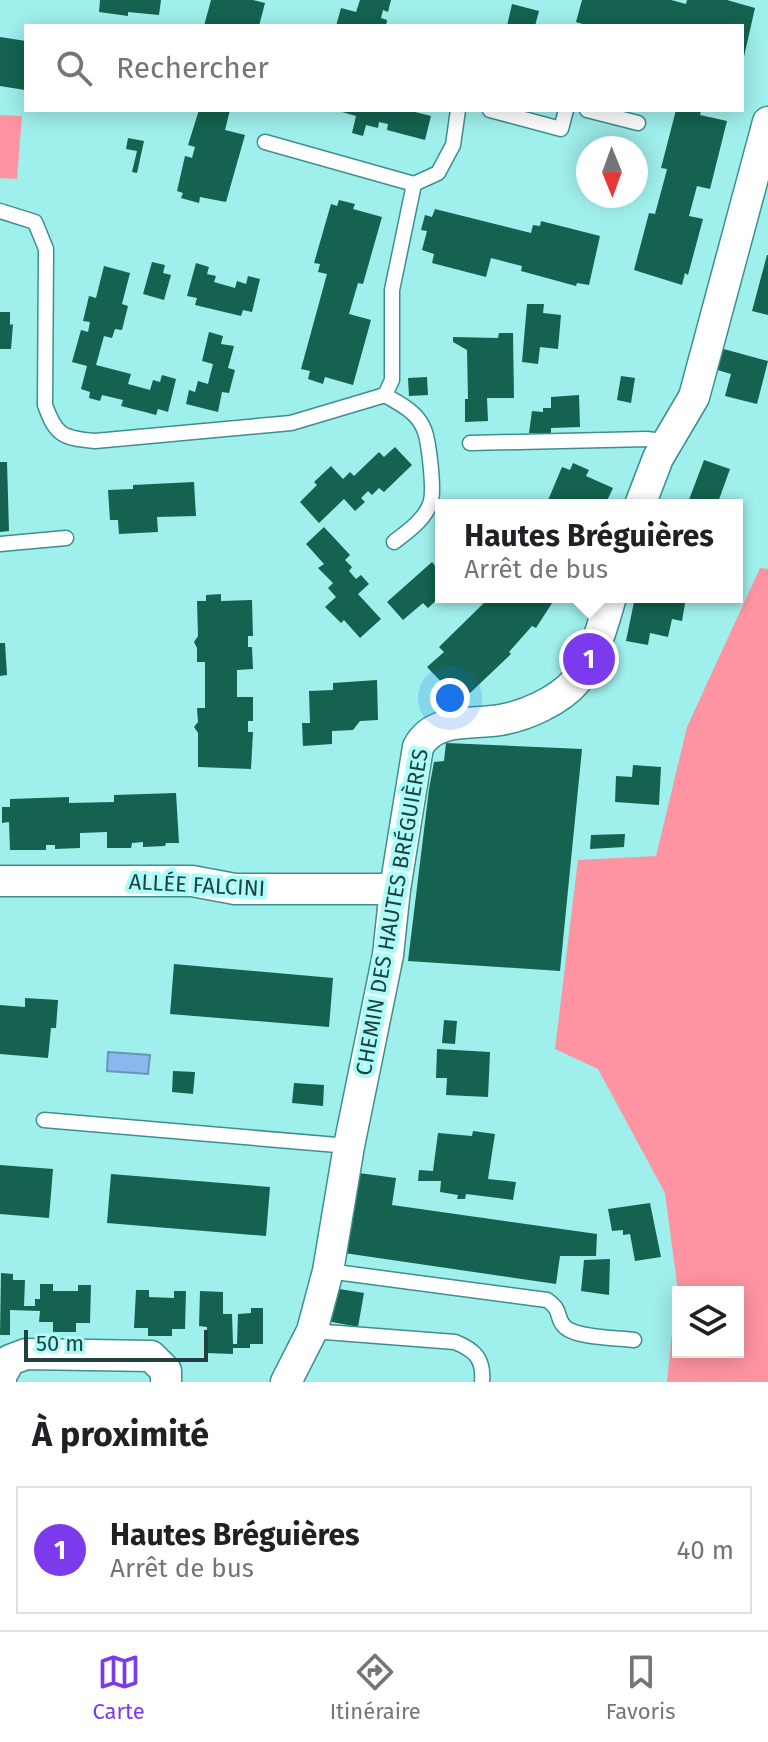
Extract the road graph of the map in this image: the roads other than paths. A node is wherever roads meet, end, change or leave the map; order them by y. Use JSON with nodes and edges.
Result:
{"nodes":[{"id":1,"x":458,"y":112,"type":"edge"},
{"id":2,"x":497,"y":112,"type":"edge"},
{"id":3,"x":565,"y":112,"type":"edge"},
{"id":4,"x":595,"y":112,"type":"edge"},
{"id":5,"x":768,"y":122,"type":"edge"},
{"id":6,"x":638,"y":123,"type":"dead end"},
{"id":7,"x":265,"y":142,"type":"dead end"},
{"id":8,"x":414,"y":184,"type":"junction"},
{"id":9,"x":0,"y":211,"type":"edge"},
{"id":10,"x":385,"y":395,"type":"junction"},
{"id":11,"x":668,"y":442,"type":"junction"},
{"id":12,"x":470,"y":443,"type":"dead end"},
{"id":13,"x":642,"y":499,"type":"edge"},
{"id":14,"x":66,"y":538,"type":"dead end"},
{"id":15,"x":394,"y":542,"type":"dead end"},
{"id":16,"x":0,"y":544,"type":"edge"},
{"id":17,"x":609,"y":603,"type":"edge"},
{"id":18,"x":0,"y":881,"type":"edge"},
{"id":19,"x":395,"y":889,"type":"junction"},
{"id":20,"x":44,"y":1120,"type":"dead end"},
{"id":21,"x":349,"y":1146,"type":"junction"},
{"id":22,"x":328,"y":1271,"type":"junction"},
{"id":23,"x":312,"y":1331,"type":"junction"},
{"id":24,"x":634,"y":1340,"type":"dead end"},
{"id":25,"x":3,"y":1365,"type":"edge"},
{"id":26,"x":166,"y":1382,"type":"edge"},
{"id":27,"x":286,"y":1382,"type":"edge"},
{"id":28,"x":482,"y":1382,"type":"edge"}],
"edges":[{"from":1,"to":8,"type":"lane"},
{"from":2,"to":3,"type":"lane"},
{"from":4,"to":6,"type":"lane"},
{"from":5,"to":11,"type":"street"},
{"from":7,"to":8,"type":"lane"},
{"from":8,"to":10,"type":"lane"},
{"from":9,"to":10,"type":"lane"},
{"from":10,"to":15,"type":"lane"},
{"from":11,"to":12,"type":"lane"},
{"from":11,"to":13,"type":"street"},
{"from":14,"to":16,"type":"lane"},
{"from":17,"to":19,"type":"street","name":"CHEMIN DES HAUTES BRÉGUIÈRES"},
{"from":18,"to":19,"type":"street","name":"ALLÉE FALCINI"},
{"from":19,"to":21,"type":"street","name":"CHEMIN DES HAUTES BRÉGUIÈRES"},
{"from":20,"to":21,"type":"lane"},
{"from":21,"to":22,"type":"street","name":"CHEMIN DES HAUTES BRÉGUIÈRES"},
{"from":22,"to":23,"type":"street","name":"CHEMIN DES HAUTES BRÉGUIÈRES"},
{"from":22,"to":24,"type":"lane"},
{"from":23,"to":27,"type":"street","name":"CHEMIN DES HAUTES BRÉGUIÈRES"},
{"from":23,"to":28,"type":"lane"},
{"from":25,"to":26,"type":"street"}]}
